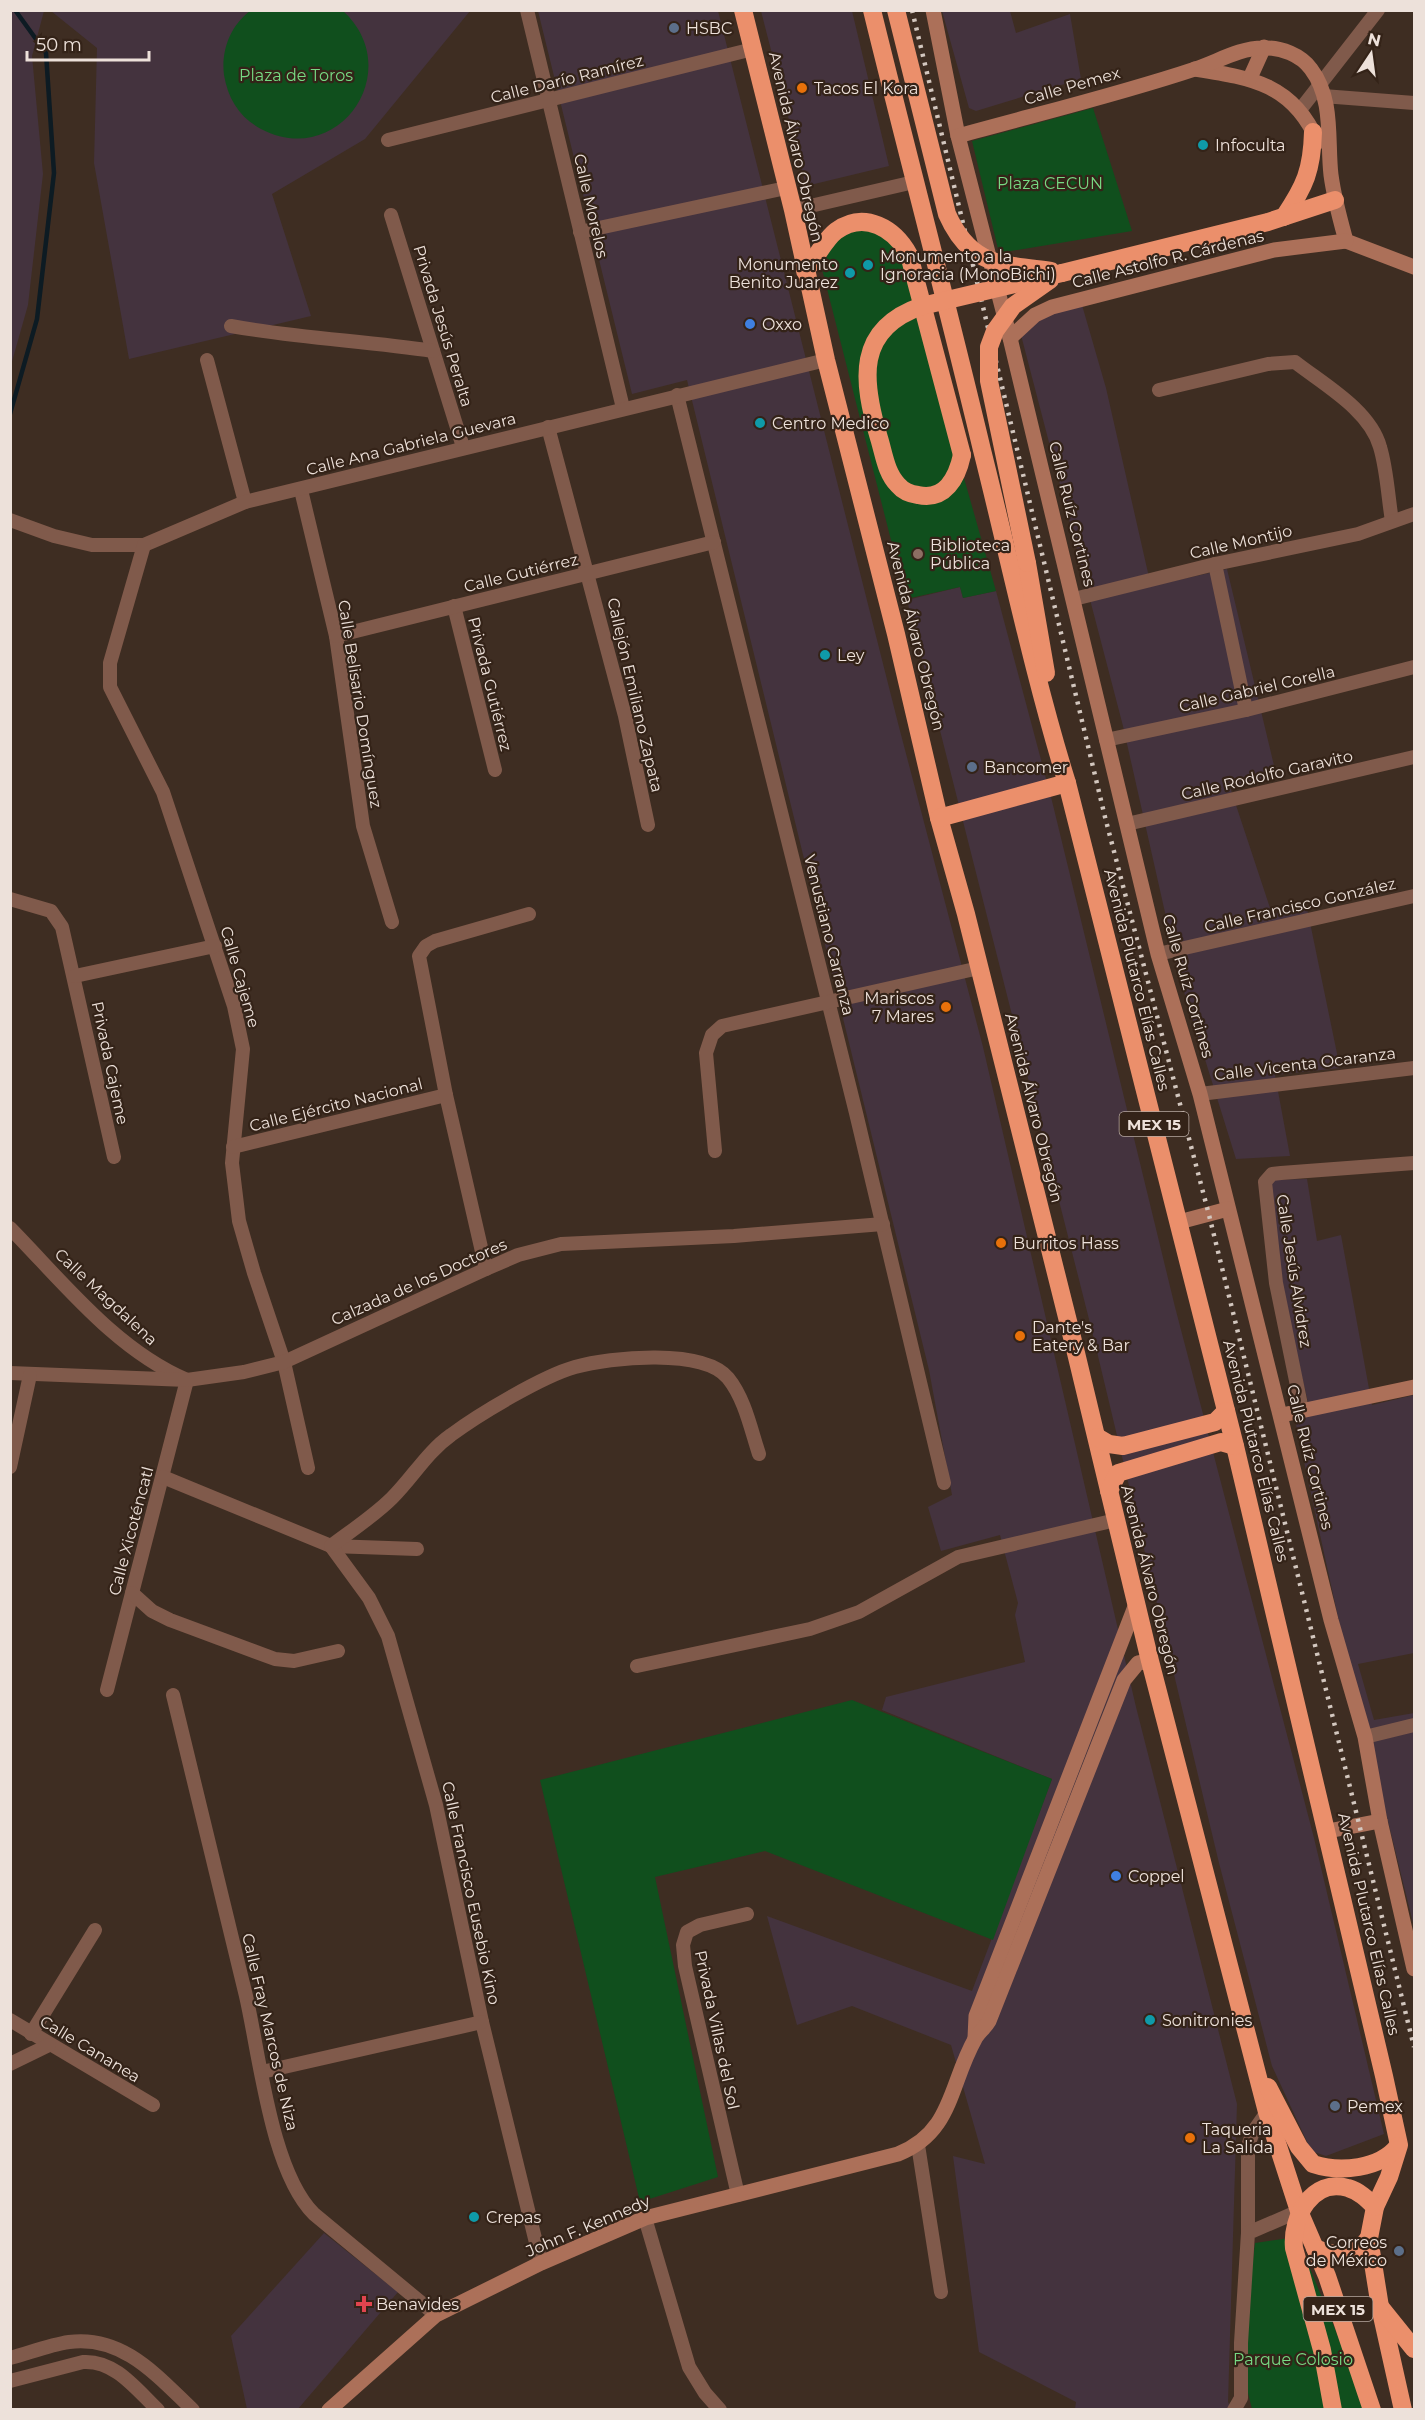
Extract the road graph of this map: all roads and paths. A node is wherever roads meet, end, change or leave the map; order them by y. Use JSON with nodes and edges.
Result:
{"nodes":[{"id":1,"x":528,"y":10,"type":"edge"},
{"id":2,"x":743,"y":10,"type":"edge"},
{"id":3,"x":872,"y":10,"type":"edge"},
{"id":4,"x":896,"y":10,"type":"edge"},
{"id":5,"x":933,"y":10,"type":"edge"},
{"id":6,"x":1378,"y":10,"type":"edge"},
{"id":7,"x":1264,"y":47,"type":"junction"},
{"id":8,"x":753,"y":49,"type":"junction"},
{"id":9,"x":1195,"y":69,"type":"junction"},
{"id":10,"x":1250,"y":78,"type":"junction"},
{"id":11,"x":1321,"y":90,"type":"junction"},
{"id":12,"x":550,"y":100,"type":"junction"},
{"id":13,"x":1414,"y":103,"type":"edge"},
{"id":14,"x":1300,"y":110,"type":"junction"},
{"id":15,"x":1313,"y":132,"type":"junction"},
{"id":16,"x":958,"y":136,"type":"junction"},
{"id":17,"x":388,"y":140,"type":"dead end"},
{"id":18,"x":1331,"y":171,"type":"junction"},
{"id":19,"x":914,"y":182,"type":"junction"},
{"id":20,"x":786,"y":188,"type":"junction"},
{"id":21,"x":1335,"y":200,"type":"junction"},
{"id":22,"x":793,"y":210,"type":"junction"},
{"id":23,"x":391,"y":215,"type":"dead end"},
{"id":24,"x":1276,"y":219,"type":"junction"},
{"id":25,"x":580,"y":232,"type":"junction"},
{"id":26,"x":1346,"y":241,"type":"junction"},
{"id":27,"x":1414,"y":267,"type":"edge"},
{"id":28,"x":805,"y":272,"type":"junction"},
{"id":29,"x":1062,"y":273,"type":"junction"},
{"id":30,"x":231,"y":326,"type":"dead end"},
{"id":31,"x":1010,"y":338,"type":"junction"},
{"id":32,"x":433,"y":351,"type":"junction"},
{"id":33,"x":207,"y":360,"type":"dead end"},
{"id":34,"x":826,"y":360,"type":"junction"},
{"id":35,"x":1159,"y":390,"type":"dead end"},
{"id":36,"x":677,"y":395,"type":"junction"},
{"id":37,"x":622,"y":408,"type":"junction"},
{"id":38,"x":548,"y":427,"type":"junction"},
{"id":39,"x":463,"y":447,"type":"junction"},
{"id":40,"x":301,"y":490,"type":"junction"},
{"id":41,"x":245,"y":502,"type":"junction"},
{"id":42,"x":1414,"y":514,"type":"edge"},
{"id":43,"x":10,"y":520,"type":"edge"},
{"id":44,"x":1392,"y":521,"type":"junction"},
{"id":45,"x":714,"y":542,"type":"junction"},
{"id":46,"x":144,"y":545,"type":"junction"},
{"id":47,"x":1215,"y":564,"type":"junction"},
{"id":48,"x":589,"y":573,"type":"junction"},
{"id":49,"x":1074,"y":599,"type":"junction"},
{"id":50,"x":454,"y":606,"type":"junction"},
{"id":51,"x":336,"y":636,"type":"junction"},
{"id":52,"x":1414,"y":667,"type":"edge"},
{"id":53,"x":1246,"y":710,"type":"junction"},
{"id":54,"x":1047,"y":719,"type":"junction"},
{"id":55,"x":1106,"y":740,"type":"junction"},
{"id":56,"x":1414,"y":757,"type":"edge"},
{"id":57,"x":495,"y":770,"type":"dead end"},
{"id":58,"x":1067,"y":783,"type":"junction"},
{"id":59,"x":939,"y":818,"type":"junction"},
{"id":60,"x":1127,"y":824,"type":"junction"},
{"id":61,"x":648,"y":825,"type":"dead end"},
{"id":62,"x":1414,"y":896,"type":"edge"},
{"id":63,"x":10,"y":899,"type":"edge"},
{"id":64,"x":529,"y":914,"type":"dead end"},
{"id":65,"x":392,"y":922,"type":"dead end"},
{"id":66,"x":215,"y":945,"type":"junction"},
{"id":67,"x":1158,"y":954,"type":"junction"},
{"id":68,"x":979,"y":968,"type":"junction"},
{"id":69,"x":75,"y":976,"type":"junction"},
{"id":70,"x":829,"y":1004,"type":"junction"},
{"id":71,"x":1414,"y":1068,"type":"edge"},
{"id":72,"x":1200,"y":1094,"type":"junction"},
{"id":73,"x":446,"y":1095,"type":"junction"},
{"id":74,"x":233,"y":1147,"type":"junction"},
{"id":75,"x":715,"y":1151,"type":"dead end"},
{"id":76,"x":114,"y":1157,"type":"dead end"},
{"id":77,"x":1414,"y":1163,"type":"edge"},
{"id":78,"x":1228,"y":1209,"type":"junction"},
{"id":79,"x":1179,"y":1222,"type":"junction"},
{"id":80,"x":883,"y":1224,"type":"junction"},
{"id":81,"x":10,"y":1228,"type":"edge"},
{"id":82,"x":486,"y":1269,"type":"junction"},
{"id":83,"x":284,"y":1362,"type":"junction"},
{"id":84,"x":10,"y":1373,"type":"edge"},
{"id":85,"x":30,"y":1375,"type":"junction"},
{"id":86,"x":188,"y":1380,"type":"junction"},
{"id":87,"x":1414,"y":1387,"type":"edge"},
{"id":88,"x":1302,"y":1410,"type":"junction"},
{"id":89,"x":1226,"y":1411,"type":"junction"},
{"id":90,"x":1282,"y":1415,"type":"junction"},
{"id":91,"x":1097,"y":1437,"type":"junction"},
{"id":92,"x":1235,"y":1446,"type":"junction"},
{"id":93,"x":759,"y":1454,"type":"dead end"},
{"id":94,"x":10,"y":1467,"type":"edge"},
{"id":95,"x":308,"y":1468,"type":"dead end"},
{"id":96,"x":163,"y":1477,"type":"junction"},
{"id":97,"x":944,"y":1483,"type":"dead end"},
{"id":98,"x":1109,"y":1491,"type":"junction"},
{"id":99,"x":1116,"y":1520,"type":"junction"},
{"id":100,"x":331,"y":1546,"type":"junction"},
{"id":101,"x":417,"y":1549,"type":"dead end"},
{"id":102,"x":132,"y":1593,"type":"junction"},
{"id":103,"x":1136,"y":1604,"type":"junction"},
{"id":104,"x":338,"y":1651,"type":"dead end"},
{"id":105,"x":1150,"y":1661,"type":"junction"},
{"id":106,"x":637,"y":1666,"type":"dead end"},
{"id":107,"x":107,"y":1690,"type":"dead end"},
{"id":108,"x":173,"y":1695,"type":"dead end"},
{"id":109,"x":1414,"y":1725,"type":"edge"},
{"id":110,"x":1365,"y":1737,"type":"junction"},
{"id":111,"x":1380,"y":1821,"type":"junction"},
{"id":112,"x":1328,"y":1831,"type":"junction"},
{"id":113,"x":747,"y":1914,"type":"dead end"},
{"id":114,"x":95,"y":1930,"type":"dead end"},
{"id":115,"x":1414,"y":1969,"type":"edge"},
{"id":116,"x":10,"y":2020,"type":"edge"},
{"id":117,"x":482,"y":2022,"type":"junction"},
{"id":118,"x":31,"y":2034,"type":"junction"},
{"id":119,"x":975,"y":2038,"type":"junction"},
{"id":120,"x":49,"y":2045,"type":"junction"},
{"id":121,"x":1255,"y":2061,"type":"junction"},
{"id":122,"x":10,"y":2064,"type":"edge"},
{"id":123,"x":262,"y":2072,"type":"junction"},
{"id":124,"x":153,"y":2105,"type":"dead end"},
{"id":125,"x":1267,"y":2112,"type":"junction"},
{"id":126,"x":924,"y":2140,"type":"junction"},
{"id":127,"x":1399,"y":2145,"type":"junction"},
{"id":128,"x":738,"y":2195,"type":"junction"},
{"id":129,"x":1375,"y":2207,"type":"junction"},
{"id":130,"x":1299,"y":2211,"type":"junction"},
{"id":131,"x":645,"y":2218,"type":"junction"},
{"id":132,"x":1248,"y":2233,"type":"junction"},
{"id":133,"x":1369,"y":2238,"type":"junction"},
{"id":134,"x":1315,"y":2248,"type":"junction"},
{"id":135,"x":541,"y":2264,"type":"junction"},
{"id":136,"x":940,"y":2292,"type":"dead end"},
{"id":137,"x":1380,"y":2307,"type":"junction"},
{"id":138,"x":436,"y":2315,"type":"junction"},
{"id":139,"x":1414,"y":2348,"type":"edge"},
{"id":140,"x":10,"y":2358,"type":"edge"},
{"id":141,"x":10,"y":2381,"type":"edge"},
{"id":142,"x":158,"y":2409,"type":"edge"},
{"id":143,"x":193,"y":2409,"type":"edge"},
{"id":144,"x":330,"y":2409,"type":"edge"},
{"id":145,"x":720,"y":2409,"type":"edge"},
{"id":146,"x":1234,"y":2409,"type":"edge"},
{"id":147,"x":1333,"y":2409,"type":"edge"},
{"id":148,"x":1372,"y":2409,"type":"edge"},
{"id":149,"x":1402,"y":2409,"type":"edge"}],
"edges":[{"from":1,"to":12,"type":"street","name":"Calle Morelos"},
{"from":2,"to":8,"type":"highway","name":"Avenida Álvaro Obregón","number":"MEX 15"},
{"from":3,"to":19,"type":"highway","name":"Avenida Plutarco Elías Calles","number":"MEX 15"},
{"from":4,"to":29,"type":"highway","bridge":true},
{"from":5,"to":16,"type":"street","name":"Calle Ruíz Cortines"},
{"from":6,"to":11,"type":"street"},
{"from":7,"to":9,"type":"street","name":"Calle Pemex"},
{"from":7,"to":10,"type":"street"},
{"from":7,"to":11,"type":"street"},
{"from":8,"to":12,"type":"street","name":"Calle Darío Ramírez"},
{"from":8,"to":20,"type":"highway","name":"Avenida Álvaro Obregón","number":"MEX 15"},
{"from":9,"to":10,"type":"street"},
{"from":9,"to":16,"type":"street","name":"Calle Pemex"},
{"from":10,"to":14,"type":"street"},
{"from":11,"to":13,"type":"street"},
{"from":11,"to":14,"type":"street"},
{"from":11,"to":18,"type":"street"},
{"from":12,"to":17,"type":"street","name":"Calle Darío Ramírez"},
{"from":12,"to":25,"type":"street","name":"Calle Morelos"},
{"from":14,"to":15,"type":"street"},
{"from":15,"to":18,"type":"street"},
{"from":15,"to":24,"type":"highway"},
{"from":16,"to":31,"type":"street","name":"Calle Ruíz Cortines"},
{"from":18,"to":21,"type":"street"},
{"from":19,"to":22,"type":"street"},
{"from":19,"to":54,"type":"highway","name":"Avenida Plutarco Elías Calles","number":"MEX 15"},
{"from":20,"to":22,"type":"highway","name":"Avenida Álvaro Obregón","number":"MEX 15"},
{"from":20,"to":25,"type":"street"},
{"from":21,"to":24,"type":"highway"},
{"from":21,"to":26,"type":"street"},
{"from":22,"to":28,"type":"highway","name":"Avenida Álvaro Obregón","number":"MEX 15"},
{"from":23,"to":32,"type":"street","name":"Privada Jesús Peralta"},
{"from":24,"to":29,"type":"highway"},
{"from":25,"to":37,"type":"street","name":"Calle Morelos"},
{"from":26,"to":27,"type":"street","name":"Calle Astolfo R. Cárdenas"},
{"from":26,"to":31,"type":"street","name":"Calle Astolfo R. Cárdenas"},
{"from":28,"to":29,"type":"highway","bridge":true},
{"from":28,"to":34,"type":"highway","name":"Avenida Álvaro Obregón","number":"MEX 15"},
{"from":29,"to":54,"type":"highway","bridge":true},
{"from":30,"to":32,"type":"street"},
{"from":31,"to":49,"type":"street","name":"Calle Ruíz Cortines"},
{"from":32,"to":39,"type":"street","name":"Privada Jesús Peralta"},
{"from":33,"to":41,"type":"street"},
{"from":34,"to":36,"type":"street","name":"Calle Ana Gabriela Guevara"},
{"from":34,"to":59,"type":"highway","name":"Avenida Álvaro Obregón","number":"MEX 15"},
{"from":35,"to":44,"type":"street"},
{"from":36,"to":37,"type":"street","name":"Calle Ana Gabriela Guevara"},
{"from":36,"to":45,"type":"street","name":"Venustiano Carranza"},
{"from":37,"to":38,"type":"street","name":"Calle Ana Gabriela Guevara"},
{"from":38,"to":39,"type":"street","name":"Calle Ana Gabriela Guevara"},
{"from":38,"to":48,"type":"street","name":"Callejón Emiliano Zapata"},
{"from":39,"to":40,"type":"street","name":"Calle Ana Gabriela Guevara"},
{"from":40,"to":41,"type":"street","name":"Calle Ana Gabriela Guevara"},
{"from":40,"to":51,"type":"street","name":"Calle Belisario Domínguez"},
{"from":41,"to":46,"type":"street","name":"Calle Ana Gabriela Guevara"},
{"from":42,"to":44,"type":"street","name":"Calle Montijo"},
{"from":43,"to":46,"type":"street","name":"Calle Ana Gabriela Guevara"},
{"from":44,"to":47,"type":"street","name":"Calle Montijo"},
{"from":45,"to":48,"type":"street","name":"Calle Gutiérrez"},
{"from":45,"to":70,"type":"street","name":"Venustiano Carranza"},
{"from":46,"to":66,"type":"street","name":"Calle Cajeme"},
{"from":47,"to":49,"type":"street","name":"Calle Montijo"},
{"from":47,"to":53,"type":"street"},
{"from":48,"to":50,"type":"street","name":"Calle Gutiérrez"},
{"from":48,"to":61,"type":"street","name":"Callejón Emiliano Zapata"},
{"from":49,"to":55,"type":"street","name":"Calle Ruíz Cortines"},
{"from":50,"to":51,"type":"street","name":"Calle Gutiérrez"},
{"from":50,"to":57,"type":"street","name":"Privada Gutiérrez"},
{"from":51,"to":65,"type":"street","name":"Calle Belisario Domínguez"},
{"from":52,"to":53,"type":"street","name":"Calle Gabriel Corella"},
{"from":53,"to":55,"type":"street","name":"Calle Gabriel Corella"},
{"from":54,"to":58,"type":"highway","name":"Avenida Plutarco Elías Calles","number":"MEX 15"},
{"from":55,"to":60,"type":"street","name":"Calle Ruíz Cortines"},
{"from":56,"to":60,"type":"street","name":"Calle Rodolfo Garavito"},
{"from":58,"to":59,"type":"highway"},
{"from":58,"to":79,"type":"highway","name":"Avenida Plutarco Elías Calles","number":"MEX 15"},
{"from":59,"to":68,"type":"highway","name":"Avenida Álvaro Obregón","number":"MEX 15"},
{"from":60,"to":67,"type":"street","name":"Calle Ruíz Cortines"},
{"from":62,"to":67,"type":"street","name":"Calle Francisco González"},
{"from":63,"to":69,"type":"street","name":"Privada Cajeme"},
{"from":64,"to":73,"type":"street"},
{"from":66,"to":69,"type":"street"},
{"from":66,"to":74,"type":"street","name":"Calle Cajeme"},
{"from":67,"to":72,"type":"street","name":"Calle Ruíz Cortines"},
{"from":68,"to":70,"type":"street"},
{"from":68,"to":91,"type":"highway","name":"Avenida Álvaro Obregón","number":"MEX 15"},
{"from":69,"to":76,"type":"street","name":"Privada Cajeme"},
{"from":70,"to":75,"type":"street"},
{"from":70,"to":80,"type":"street","name":"Venustiano Carranza"},
{"from":71,"to":72,"type":"street","name":"Calle Vicenta Ocaranza"},
{"from":72,"to":78,"type":"street","name":"Calle Ruíz Cortines"},
{"from":73,"to":74,"type":"street","name":"Calle Ejército Nacional"},
{"from":73,"to":82,"type":"street"},
{"from":74,"to":83,"type":"street","name":"Calle Cajeme"},
{"from":77,"to":88,"type":"street","name":"Calle Jesús Alvidrez"},
{"from":78,"to":79,"type":"street"},
{"from":78,"to":90,"type":"street","name":"Calle Ruíz Cortines"},
{"from":79,"to":89,"type":"highway","name":"Avenida Plutarco Elías Calles","number":"MEX 15"},
{"from":80,"to":82,"type":"street","name":"Calzada de los Doctores"},
{"from":80,"to":97,"type":"street","name":"Venustiano Carranza"},
{"from":81,"to":86,"type":"street","name":"Calle Magdalena"},
{"from":82,"to":83,"type":"street","name":"Calzada de los Doctores"},
{"from":83,"to":86,"type":"street","name":"Calzada de los Doctores"},
{"from":83,"to":95,"type":"street","name":"Calle Cajeme"},
{"from":84,"to":85,"type":"street","name":"Calzada de los Doctores"},
{"from":85,"to":86,"type":"street","name":"Calzada de los Doctores"},
{"from":85,"to":94,"type":"street"},
{"from":86,"to":96,"type":"street","name":"Calle Xicoténcatl"},
{"from":87,"to":88,"type":"street"},
{"from":88,"to":90,"type":"street"},
{"from":89,"to":91,"type":"highway"},
{"from":89,"to":92,"type":"highway","name":"Avenida Plutarco Elías Calles","number":"MEX 15"},
{"from":90,"to":110,"type":"street","name":"Calle Ruíz Cortines"},
{"from":91,"to":98,"type":"highway","name":"Avenida Álvaro Obregón","number":"MEX 15"},
{"from":92,"to":98,"type":"highway"},
{"from":92,"to":112,"type":"highway","name":"Avenida Plutarco Elías Calles","number":"MEX 15"},
{"from":93,"to":100,"type":"street"},
{"from":96,"to":100,"type":"street"},
{"from":96,"to":102,"type":"street","name":"Calle Xicoténcatl"},
{"from":98,"to":99,"type":"highway","name":"Avenida Álvaro Obregón","number":"MEX 15"},
{"from":99,"to":103,"type":"highway","name":"Avenida Álvaro Obregón","number":"MEX 15"},
{"from":99,"to":106,"type":"street"},
{"from":100,"to":101,"type":"street"},
{"from":100,"to":117,"type":"street","name":"Calle Francisco Eusebio Kino"},
{"from":102,"to":104,"type":"street"},
{"from":102,"to":107,"type":"street","name":"Calle Xicoténcatl"},
{"from":103,"to":105,"type":"highway","name":"Avenida Álvaro Obregón","number":"MEX 15"},
{"from":103,"to":119,"type":"street"},
{"from":105,"to":119,"type":"street"},
{"from":105,"to":121,"type":"highway","name":"Avenida Álvaro Obregón","number":"MEX 15"},
{"from":108,"to":123,"type":"street","name":"Calle Fray Marcos de Niza"},
{"from":109,"to":110,"type":"street"},
{"from":110,"to":111,"type":"street","name":"Calle Ruíz Cortines"},
{"from":111,"to":112,"type":"street"},
{"from":111,"to":115,"type":"street","name":"Calle Ruíz Cortines"},
{"from":112,"to":127,"type":"highway","name":"Avenida Plutarco Elías Calles","number":"MEX 15"},
{"from":113,"to":128,"type":"street","name":"Privada Villas del Sol"},
{"from":114,"to":118,"type":"street"},
{"from":116,"to":118,"type":"street","name":"Calle Cananea"},
{"from":117,"to":123,"type":"street"},
{"from":117,"to":135,"type":"street","name":"Calle Francisco Eusebio Kino"},
{"from":118,"to":120,"type":"street","name":"Calle Cananea"},
{"from":119,"to":126,"type":"street"},
{"from":120,"to":122,"type":"street"},
{"from":120,"to":124,"type":"street","name":"Calle Cananea"},
{"from":121,"to":125,"type":"highway","name":"Avenida Álvaro Obregón","number":"MEX 15"},
{"from":121,"to":127,"type":"highway"},
{"from":123,"to":138,"type":"street","name":"Calle Fray Marcos de Niza"},
{"from":125,"to":130,"type":"highway","name":"Avenida Álvaro Obregón","number":"MEX 15"},
{"from":125,"to":132,"type":"street"},
{"from":126,"to":128,"type":"street","name":"John F. Kennedy"},
{"from":126,"to":136,"type":"street"},
{"from":127,"to":129,"type":"highway","number":"MEX 15"},
{"from":128,"to":131,"type":"street","name":"John F. Kennedy"},
{"from":129,"to":130,"type":"highway"},
{"from":129,"to":133,"type":"highway","number":"MEX 15"},
{"from":130,"to":132,"type":"street"},
{"from":130,"to":134,"type":"highway","number":"MEX 15"},
{"from":130,"to":147,"type":"highway"},
{"from":131,"to":135,"type":"street","name":"John F. Kennedy"},
{"from":131,"to":145,"type":"street"},
{"from":132,"to":146,"type":"street"},
{"from":133,"to":134,"type":"highway"},
{"from":133,"to":137,"type":"highway","number":"MEX 15"},
{"from":134,"to":148,"type":"highway","number":"MEX 15"},
{"from":135,"to":138,"type":"street","name":"John F. Kennedy"},
{"from":137,"to":139,"type":"highway"},
{"from":137,"to":149,"type":"highway","number":"MEX 15"},
{"from":138,"to":144,"type":"street","name":"John F. Kennedy"},
{"from":140,"to":143,"type":"street"},
{"from":141,"to":142,"type":"street"}]}
